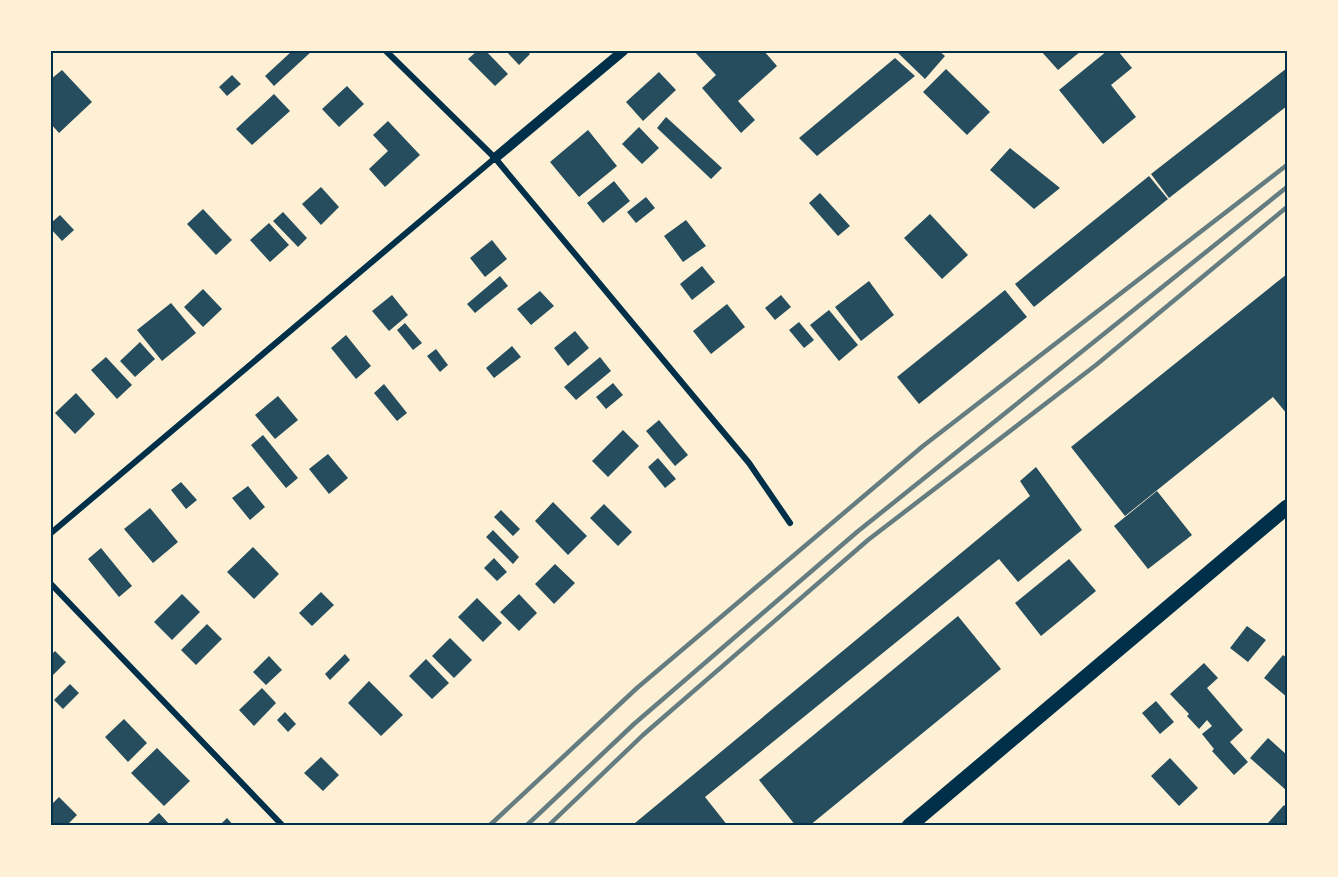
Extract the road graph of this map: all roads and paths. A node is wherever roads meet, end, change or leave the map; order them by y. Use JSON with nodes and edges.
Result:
{"nodes":[{"id":1,"x":386,"y":51,"type":"edge"},
{"id":2,"x":623,"y":51,"type":"edge"},
{"id":3,"x":495,"y":158,"type":"junction"},
{"id":4,"x":1287,"y":507,"type":"edge"},
{"id":5,"x":790,"y":524,"type":"dead end"},
{"id":6,"x":51,"y":534,"type":"edge"},
{"id":7,"x":51,"y":584,"type":"edge"},
{"id":8,"x":284,"y":826,"type":"edge"},
{"id":9,"x":909,"y":826,"type":"edge"}],
"edges":[{"from":1,"to":3,"type":"street"},
{"from":2,"to":3,"type":"street"},
{"from":3,"to":5,"type":"street"},
{"from":3,"to":6,"type":"street"},
{"from":4,"to":9,"type":"main road"},
{"from":7,"to":8,"type":"street"}]}
